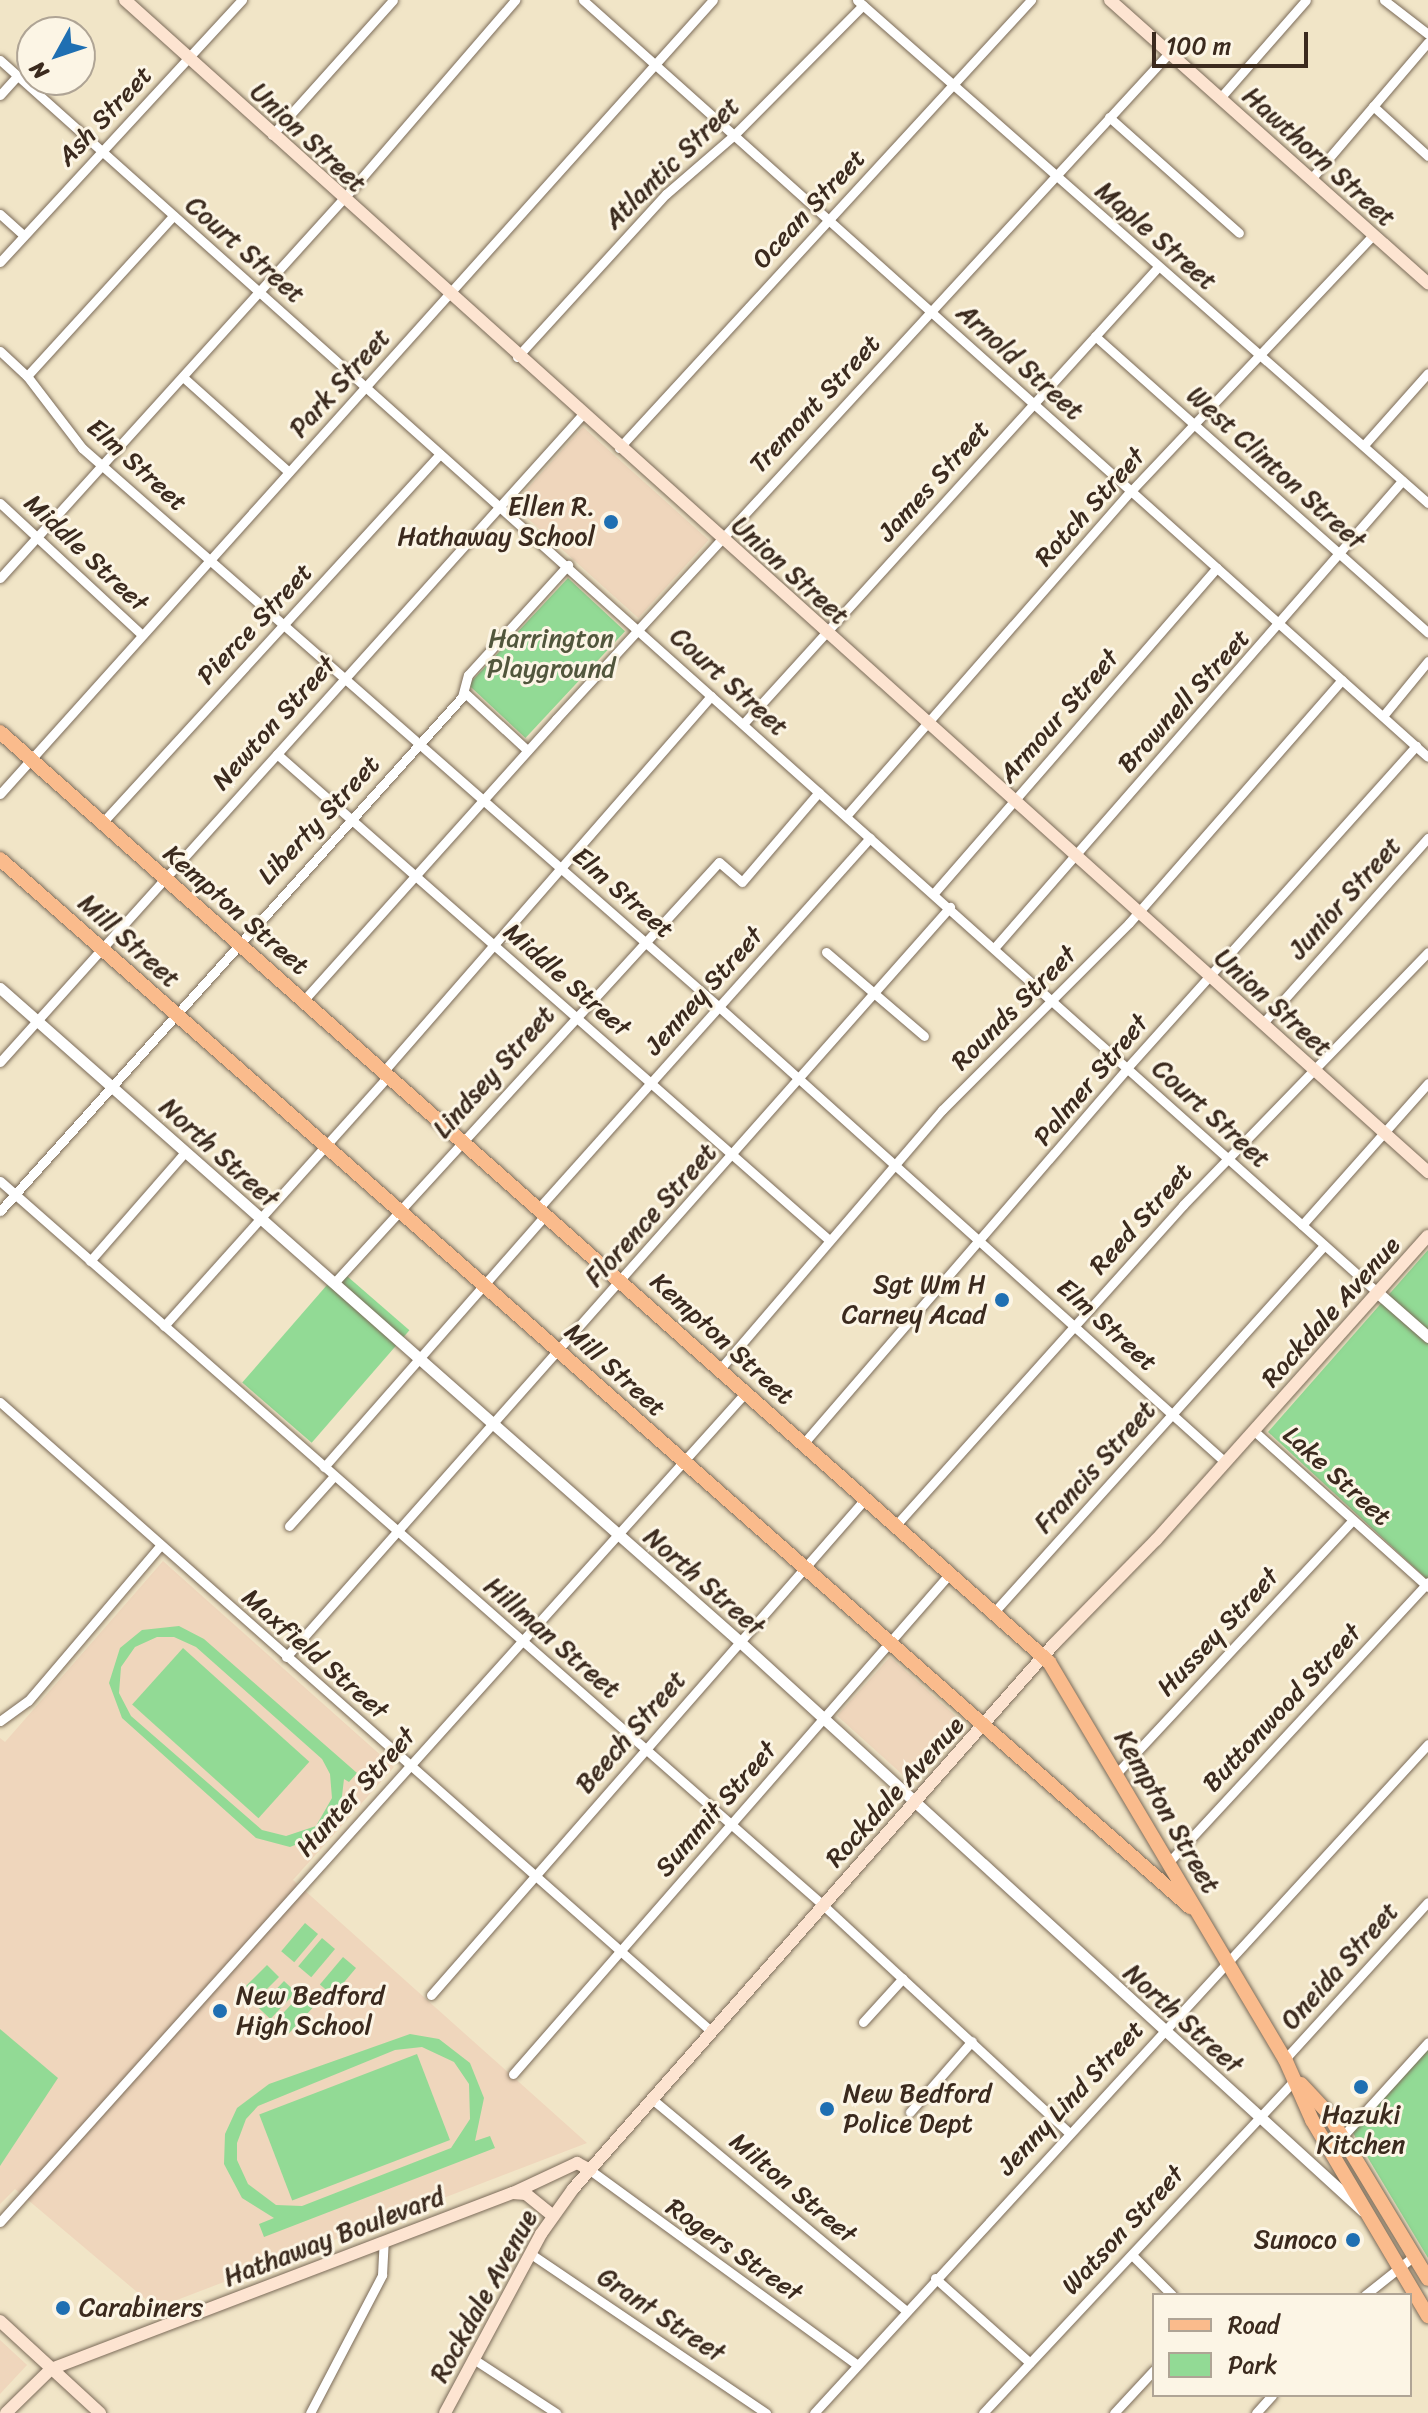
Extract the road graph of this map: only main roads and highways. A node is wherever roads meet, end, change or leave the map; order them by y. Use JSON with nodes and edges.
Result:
{"nodes":[{"id":1,"x":125,"y":0,"type":"edge"},
{"id":2,"x":1110,"y":0,"type":"edge"},
{"id":3,"x":1428,"y":283,"type":"edge"},
{"id":4,"x":0,"y":732,"type":"edge"},
{"id":5,"x":0,"y":859,"type":"edge"},
{"id":6,"x":1428,"y":1172,"type":"edge"},
{"id":7,"x":1428,"y":1236,"type":"edge"},
{"id":8,"x":1044,"y":1656,"type":"junction"},
{"id":9,"x":982,"y":1727,"type":"junction"},
{"id":10,"x":1200,"y":1916,"type":"junction"},
{"id":11,"x":1296,"y":2078,"type":"junction"},
{"id":12,"x":1359,"y":2165,"type":"junction"},
{"id":13,"x":590,"y":2170,"type":"junction"},
{"id":14,"x":1344,"y":2174,"type":"junction"},
{"id":15,"x":513,"y":2193,"type":"junction"},
{"id":16,"x":552,"y":2215,"type":"junction"},
{"id":17,"x":1428,"y":2279,"type":"edge"},
{"id":18,"x":1428,"y":2316,"type":"edge"},
{"id":19,"x":0,"y":2321,"type":"edge"},
{"id":20,"x":51,"y":2369,"type":"junction"},
{"id":21,"x":6,"y":2413,"type":"edge"},
{"id":22,"x":100,"y":2413,"type":"edge"},
{"id":23,"x":445,"y":2413,"type":"edge"}],
"edges":[{"from":1,"to":6,"type":"main road","name":"Union Street"},
{"from":2,"to":3,"type":"main road","name":"Hawthorn Street"},
{"from":4,"to":8,"type":"main road","name":"Kempton Street"},
{"from":5,"to":9,"type":"main road","name":"Mill Street"},
{"from":7,"to":8,"type":"main road","name":"Rockdale Avenue"},
{"from":8,"to":9,"type":"main road","name":"Rockdale Avenue"},
{"from":8,"to":10,"type":"main road","name":"Kempton Street"},
{"from":9,"to":10,"type":"main road","name":"Mill Street"},
{"from":9,"to":13,"type":"main road","name":"Rockdale Avenue"},
{"from":10,"to":11,"type":"main road","name":"Kempton Street"},
{"from":11,"to":12,"type":"main road","name":"Kempton Street"},
{"from":11,"to":14,"type":"main road","name":"Kempton Street"},
{"from":12,"to":14,"type":"main road"},
{"from":12,"to":17,"type":"main road","name":"Kempton Street"},
{"from":13,"to":15,"type":"main road","name":"Hathaway Boulevard"},
{"from":13,"to":16,"type":"main road","name":"Rockdale Avenue"},
{"from":14,"to":18,"type":"main road","name":"Kempton Street"},
{"from":15,"to":16,"type":"main road"},
{"from":15,"to":20,"type":"main road","name":"Hathaway Boulevard"},
{"from":16,"to":23,"type":"main road","name":"Rockdale Avenue"},
{"from":19,"to":20,"type":"main road"},
{"from":20,"to":21,"type":"main road","name":"Hathaway Boulevard"},
{"from":20,"to":22,"type":"main road"}]}
